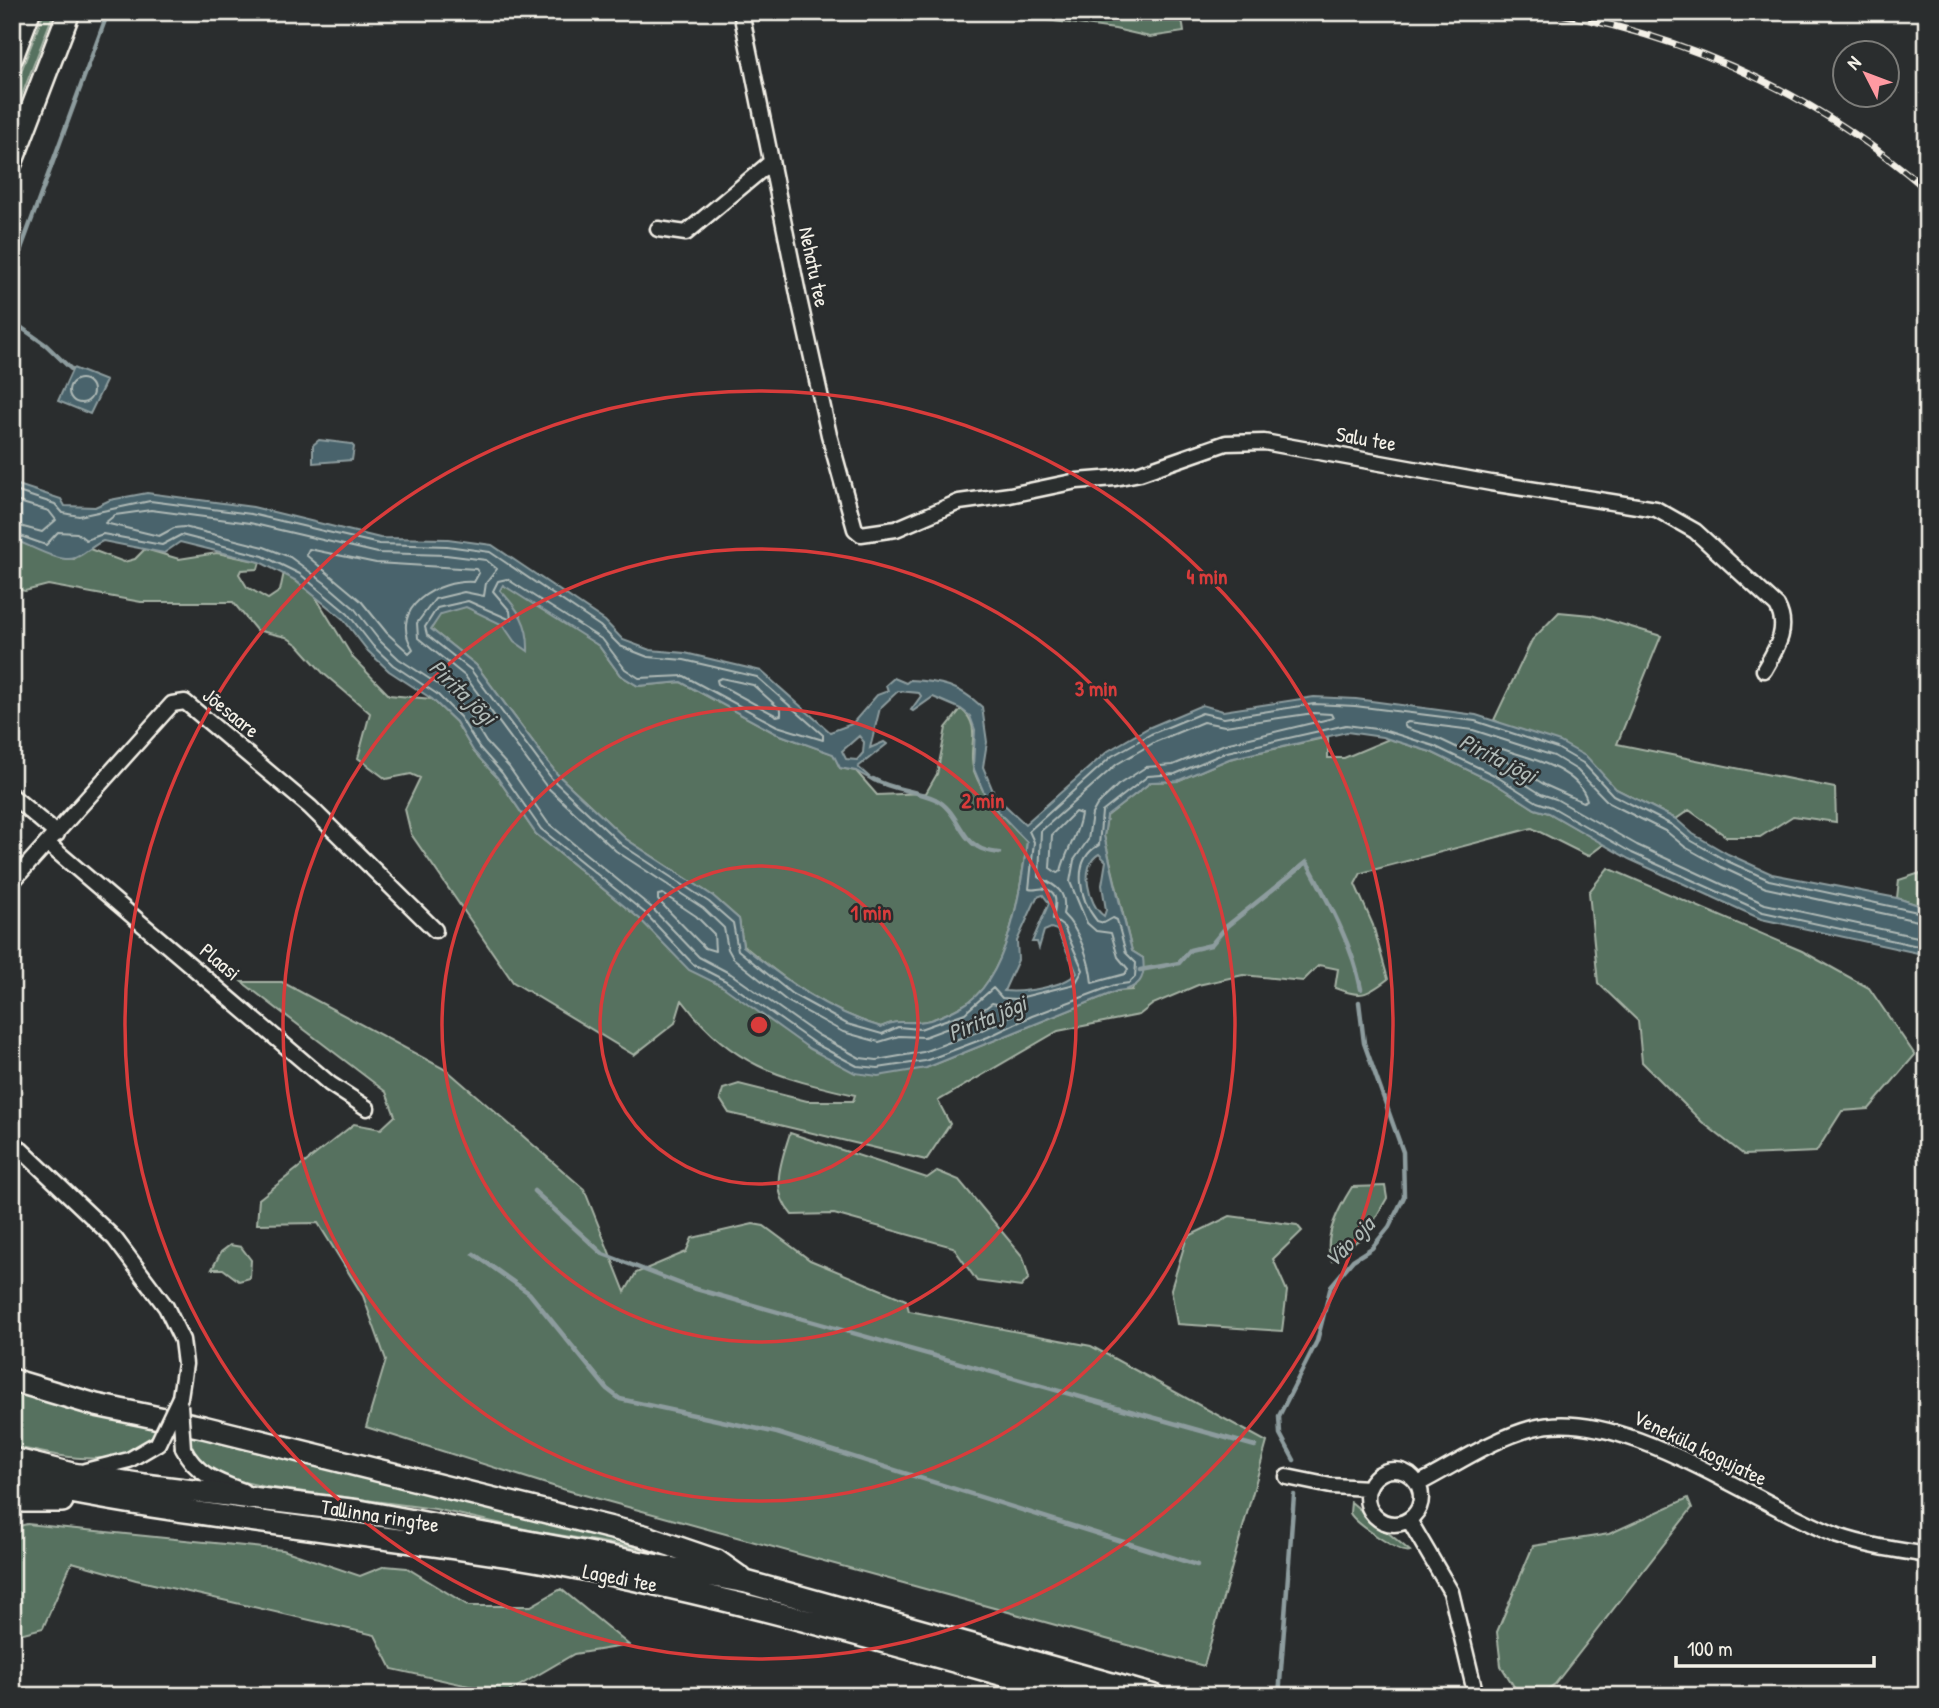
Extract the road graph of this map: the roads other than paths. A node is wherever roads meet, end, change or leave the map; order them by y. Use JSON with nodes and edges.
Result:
{"nodes":[{"id":1,"x":29,"y":12,"type":"edge"},
{"id":2,"x":68,"y":12,"type":"edge"},
{"id":3,"x":741,"y":12,"type":"edge"},
{"id":4,"x":12,"y":57,"type":"edge"},
{"id":5,"x":12,"y":161,"type":"edge"},
{"id":6,"x":771,"y":162,"type":"junction"},
{"id":7,"x":658,"y":229,"type":"dead end"},
{"id":8,"x":855,"y":529,"type":"joint"},
{"id":9,"x":1764,"y":670,"type":"dead end"},
{"id":10,"x":12,"y":796,"type":"edge"},
{"id":11,"x":52,"y":839,"type":"junction"},
{"id":12,"x":12,"y":882,"type":"edge"},
{"id":13,"x":435,"y":930,"type":"dead end"},
{"id":14,"x":367,"y":1108,"type":"dead end"},
{"id":15,"x":12,"y":1142,"type":"edge"},
{"id":16,"x":12,"y":1380,"type":"edge"},
{"id":17,"x":180,"y":1397,"type":"junction"},
{"id":18,"x":12,"y":1459,"type":"edge"},
{"id":19,"x":72,"y":1474,"type":"junction"},
{"id":20,"x":1287,"y":1477,"type":"dead end"},
{"id":21,"x":12,"y":1480,"type":"edge"},
{"id":22,"x":1418,"y":1484,"type":"junction"},
{"id":23,"x":1369,"y":1488,"type":"junction"},
{"id":24,"x":12,"y":1501,"type":"edge"},
{"id":25,"x":271,"y":1501,"type":"junction"},
{"id":26,"x":152,"y":1506,"type":"junction"},
{"id":27,"x":1409,"y":1520,"type":"junction"},
{"id":28,"x":1927,"y":1555,"type":"edge"},
{"id":29,"x":746,"y":1582,"type":"junction"},
{"id":30,"x":1079,"y":1696,"type":"edge"},
{"id":31,"x":1155,"y":1696,"type":"edge"},
{"id":32,"x":1476,"y":1696,"type":"edge"}],
"edges":[{"from":1,"to":4,"type":"highway"},
{"from":2,"to":5,"type":"highway"},
{"from":3,"to":6,"type":"street","name":"Nehatu tee"},
{"from":6,"to":7,"type":"street"},
{"from":6,"to":8,"type":"street","name":"Nehatu tee"},
{"from":8,"to":9,"type":"street","name":"Salu tee"},
{"from":10,"to":11,"type":"street","name":"Plaasi"},
{"from":11,"to":12,"type":"street","name":"Jõesaare"},
{"from":11,"to":13,"type":"street","name":"Jõesaare"},
{"from":11,"to":14,"type":"street","name":"Plaasi"},
{"from":15,"to":17,"type":"street"},
{"from":16,"to":29,"type":"highway"},
{"from":17,"to":19,"type":"street","bridge":true},
{"from":17,"to":25,"type":"street","bridge":true},
{"from":18,"to":19,"type":"highway","name":"Tallinna ringtee"},
{"from":19,"to":25,"type":"highway","name":"Tallinna ringtee"},
{"from":20,"to":23,"type":"street"},
{"from":21,"to":26,"type":"highway"},
{"from":22,"to":23,"type":"street"},
{"from":22,"to":27,"type":"street"},
{"from":22,"to":28,"type":"street","name":"Veneküla kogujatee"},
{"from":23,"to":27,"type":"street"},
{"from":24,"to":26,"type":"highway"},
{"from":25,"to":29,"type":"highway","name":"Tallinna ringtee"},
{"from":26,"to":30,"type":"highway","name":"Lagedi tee"},
{"from":27,"to":32,"type":"street"},
{"from":29,"to":31,"type":"highway"}]}
